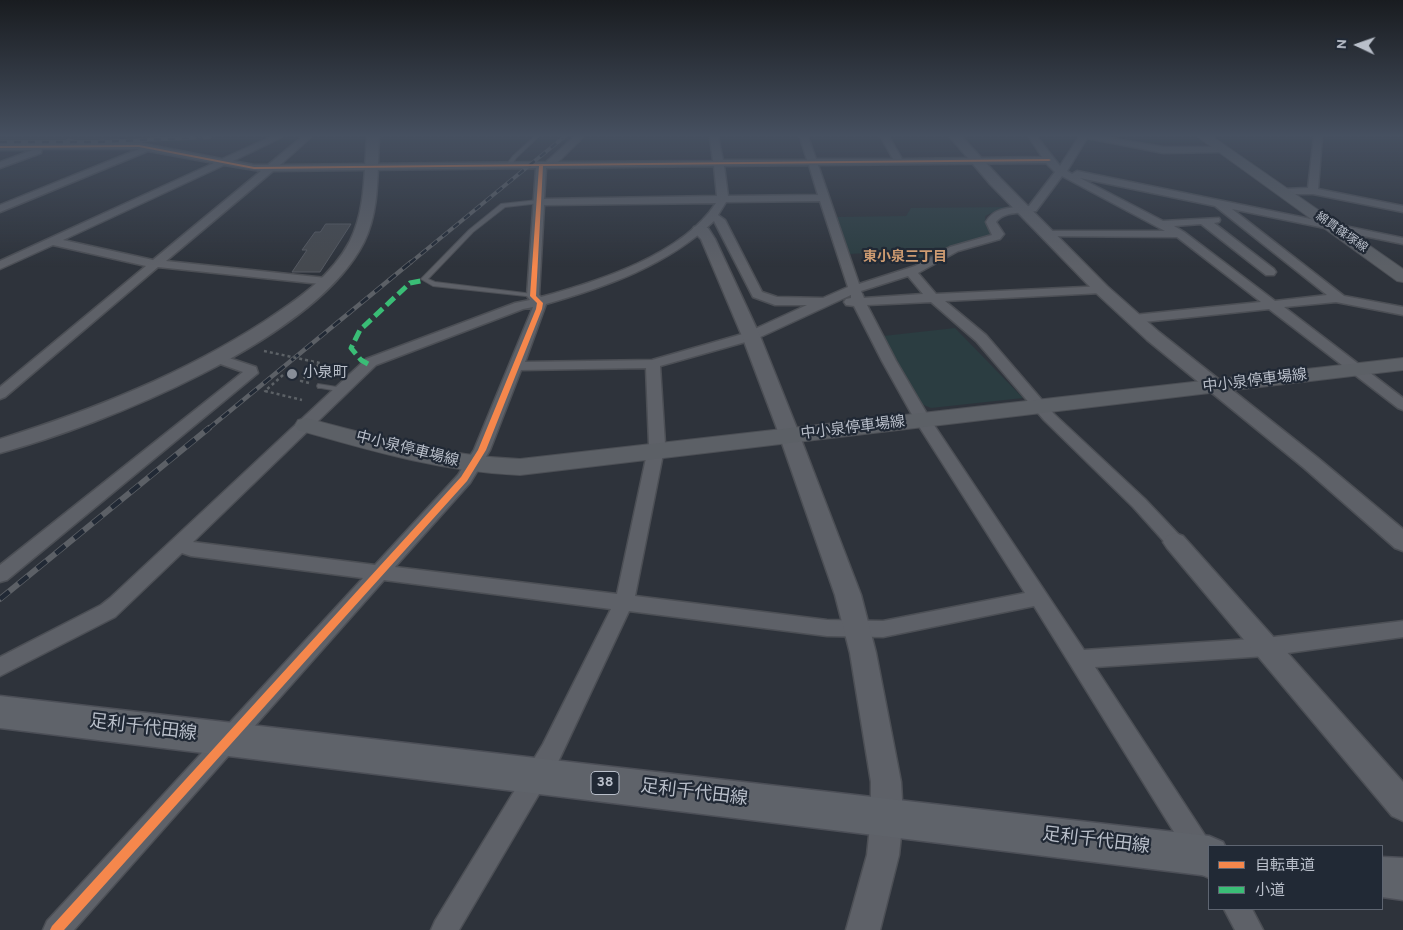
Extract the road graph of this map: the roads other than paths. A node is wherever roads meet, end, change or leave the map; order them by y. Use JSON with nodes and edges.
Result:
{"nodes":[{"id":1,"x":69,"y":180,"type":"edge"},
{"id":2,"x":183,"y":180,"type":"edge"},
{"id":3,"x":253,"y":180,"type":"edge"},
{"id":4,"x":369,"y":180,"type":"edge"},
{"id":5,"x":542,"y":180,"type":"edge"},
{"id":6,"x":720,"y":180,"type":"edge"},
{"id":7,"x":818,"y":180,"type":"edge"},
{"id":8,"x":995,"y":180,"type":"edge"},
{"id":9,"x":1053,"y":180,"type":"edge"},
{"id":10,"x":1078,"y":180,"type":"edge"},
{"id":11,"x":1107,"y":180,"type":"edge"},
{"id":12,"x":1267,"y":180,"type":"edge"},
{"id":13,"x":1315,"y":180,"type":"edge"},
{"id":14,"x":1314,"y":191,"type":"junction"},
{"id":15,"x":1283,"y":192,"type":"junction"},
{"id":16,"x":824,"y":198,"type":"junction"},
{"id":17,"x":723,"y":199,"type":"junction"},
{"id":18,"x":538,"y":202,"type":"junction"},
{"id":19,"x":1216,"y":202,"type":"junction"},
{"id":20,"x":0,"y":209,"type":"edge"},
{"id":21,"x":1403,"y":209,"type":"edge"},
{"id":22,"x":1023,"y":210,"type":"junction"},
{"id":23,"x":713,"y":217,"type":"junction"},
{"id":24,"x":1238,"y":219,"type":"junction"},
{"id":25,"x":1204,"y":221,"type":"junction"},
{"id":26,"x":1160,"y":224,"type":"junction"},
{"id":27,"x":1331,"y":226,"type":"junction"},
{"id":28,"x":699,"y":230,"type":"junction"},
{"id":29,"x":1046,"y":234,"type":"junction"},
{"id":30,"x":1180,"y":234,"type":"junction"},
{"id":31,"x":52,"y":241,"type":"junction"},
{"id":32,"x":1403,"y":241,"type":"edge"},
{"id":33,"x":0,"y":251,"type":"edge"},
{"id":34,"x":737,"y":255,"type":"junction"},
{"id":35,"x":19,"y":256,"type":"junction"},
{"id":36,"x":717,"y":258,"type":"junction"},
{"id":37,"x":155,"y":263,"type":"junction"},
{"id":38,"x":0,"y":265,"type":"edge"},
{"id":39,"x":911,"y":272,"type":"junction"},
{"id":40,"x":1270,"y":272,"type":"dead end"},
{"id":41,"x":1403,"y":277,"type":"edge"},
{"id":42,"x":326,"y":282,"type":"junction"},
{"id":43,"x":854,"y":289,"type":"junction"},
{"id":44,"x":1100,"y":289,"type":"junction"},
{"id":45,"x":933,"y":298,"type":"junction"},
{"id":46,"x":536,"y":299,"type":"junction"},
{"id":47,"x":1340,"y":299,"type":"junction"},
{"id":48,"x":827,"y":302,"type":"junction"},
{"id":49,"x":859,"y":302,"type":"junction"},
{"id":50,"x":1274,"y":304,"type":"junction"},
{"id":51,"x":1403,"y":311,"type":"edge"},
{"id":52,"x":1134,"y":319,"type":"junction"},
{"id":53,"x":751,"y":336,"type":"junction"},
{"id":54,"x":217,"y":358,"type":"junction"},
{"id":55,"x":653,"y":364,"type":"junction"},
{"id":56,"x":1403,"y":364,"type":"edge"},
{"id":57,"x":516,"y":366,"type":"junction"},
{"id":58,"x":1359,"y":370,"type":"junction"},
{"id":59,"x":321,"y":386,"type":"dead end"},
{"id":60,"x":1217,"y":387,"type":"junction"},
{"id":61,"x":342,"y":390,"type":"junction"},
{"id":62,"x":0,"y":394,"type":"edge"},
{"id":63,"x":1403,"y":404,"type":"edge"},
{"id":64,"x":1039,"y":407,"type":"junction"},
{"id":65,"x":924,"y":420,"type":"junction"},
{"id":66,"x":306,"y":424,"type":"junction"},
{"id":67,"x":789,"y":437,"type":"junction"},
{"id":68,"x":0,"y":446,"type":"edge"},
{"id":69,"x":655,"y":452,"type":"junction"},
{"id":70,"x":473,"y":465,"type":"junction"},
{"id":71,"x":1175,"y":542,"type":"joint"},
{"id":72,"x":1403,"y":542,"type":"edge"},
{"id":73,"x":180,"y":546,"type":"junction"},
{"id":74,"x":379,"y":573,"type":"junction"},
{"id":75,"x":0,"y":574,"type":"edge"},
{"id":76,"x":1038,"y":598,"type":"junction"},
{"id":77,"x":623,"y":604,"type":"junction"},
{"id":78,"x":1403,"y":629,"type":"edge"},
{"id":79,"x":857,"y":630,"type":"junction"},
{"id":80,"x":1266,"y":647,"type":"junction"},
{"id":81,"x":1079,"y":659,"type":"junction"},
{"id":82,"x":0,"y":667,"type":"edge"},
{"id":83,"x":0,"y":712,"type":"edge"},
{"id":84,"x":228,"y":740,"type":"junction"},
{"id":85,"x":537,"y":775,"type":"junction"},
{"id":86,"x":1403,"y":805,"type":"edge"},
{"id":87,"x":886,"y":817,"type":"junction"},
{"id":88,"x":1207,"y":859,"type":"edge"},
{"id":89,"x":1383,"y":876,"type":"edge"},
{"id":90,"x":1403,"y":879,"type":"edge"},
{"id":91,"x":1238,"y":910,"type":"edge"},
{"id":92,"x":56,"y":930,"type":"edge"},
{"id":93,"x":444,"y":930,"type":"edge"},
{"id":94,"x":864,"y":930,"type":"edge"},
{"id":95,"x":1250,"y":930,"type":"edge"}],
"edges":[{"from":1,"to":20,"type":"street"},
{"from":2,"to":31,"type":"street"},
{"from":3,"to":37,"type":"street"},
{"from":4,"to":42,"type":"street"},
{"from":5,"to":18,"type":"street"},
{"from":6,"to":17,"type":"street"},
{"from":7,"to":16,"type":"street"},
{"from":8,"to":22,"type":"street"},
{"from":9,"to":22,"type":"street"},
{"from":10,"to":26,"type":"street"},
{"from":11,"to":19,"type":"street"},
{"from":12,"to":15,"type":"main road","name":"綿貫篠塚線"},
{"from":13,"to":14,"type":"street"},
{"from":14,"to":15,"type":"street"},
{"from":14,"to":21,"type":"street"},
{"from":15,"to":27,"type":"main road","name":"綿貫篠塚線"},
{"from":16,"to":17,"type":"street"},
{"from":16,"to":43,"type":"street"},
{"from":17,"to":18,"type":"street"},
{"from":17,"to":23,"type":"street"},
{"from":18,"to":46,"type":"street"},
{"from":18,"to":46,"type":"lane"},
{"from":19,"to":24,"type":"street"},
{"from":19,"to":27,"type":"street"},
{"from":22,"to":29,"type":"street"},
{"from":22,"to":39,"type":"street"},
{"from":23,"to":28,"type":"street"},
{"from":23,"to":34,"type":"street"},
{"from":24,"to":25,"type":"street"},
{"from":24,"to":47,"type":"street"},
{"from":25,"to":26,"type":"street"},
{"from":25,"to":40,"type":"street"},
{"from":26,"to":30,"type":"street"},
{"from":27,"to":32,"type":"street"},
{"from":27,"to":41,"type":"main road","name":"綿貫篠塚線"},
{"from":28,"to":36,"type":"street"},
{"from":28,"to":46,"type":"street"},
{"from":29,"to":30,"type":"street"},
{"from":29,"to":44,"type":"street"},
{"from":30,"to":50,"type":"street"},
{"from":31,"to":35,"type":"street"},
{"from":31,"to":37,"type":"street"},
{"from":33,"to":35,"type":"street"},
{"from":34,"to":36,"type":"street"},
{"from":34,"to":48,"type":"street"},
{"from":35,"to":38,"type":"street"},
{"from":36,"to":53,"type":"street"},
{"from":37,"to":42,"type":"street"},
{"from":37,"to":62,"type":"street"},
{"from":39,"to":43,"type":"street"},
{"from":39,"to":45,"type":"street"},
{"from":42,"to":54,"type":"street"},
{"from":43,"to":48,"type":"street"},
{"from":43,"to":49,"type":"street"},
{"from":44,"to":45,"type":"street"},
{"from":44,"to":52,"type":"street"},
{"from":45,"to":49,"type":"street"},
{"from":45,"to":64,"type":"street"},
{"from":46,"to":57,"type":"street"},
{"from":46,"to":61,"type":"street"},
{"from":47,"to":50,"type":"street"},
{"from":47,"to":51,"type":"street"},
{"from":48,"to":49,"type":"street"},
{"from":48,"to":53,"type":"street"},
{"from":49,"to":65,"type":"street"},
{"from":50,"to":52,"type":"street"},
{"from":50,"to":58,"type":"street"},
{"from":52,"to":60,"type":"street"},
{"from":53,"to":55,"type":"street"},
{"from":53,"to":67,"type":"street"},
{"from":54,"to":68,"type":"street"},
{"from":54,"to":75,"type":"street"},
{"from":55,"to":57,"type":"street"},
{"from":55,"to":69,"type":"street"},
{"from":56,"to":58,"type":"main road","name":"中小泉停車場線"},
{"from":57,"to":70,"type":"street"},
{"from":58,"to":60,"type":"main road","name":"中小泉停車場線"},
{"from":58,"to":63,"type":"street"},
{"from":59,"to":61,"type":"lane"},
{"from":60,"to":64,"type":"main road","name":"中小泉停車場線"},
{"from":60,"to":72,"type":"street"},
{"from":61,"to":66,"type":"street"},
{"from":64,"to":65,"type":"main road","name":"中小泉停車場線"},
{"from":64,"to":71,"type":"street"},
{"from":65,"to":67,"type":"main road","name":"中小泉停車場線"},
{"from":65,"to":76,"type":"street"},
{"from":66,"to":70,"type":"main road","name":"中小泉停車場線"},
{"from":66,"to":73,"type":"street"},
{"from":67,"to":69,"type":"main road","name":"中小泉停車場線"},
{"from":67,"to":79,"type":"street"},
{"from":69,"to":70,"type":"main road","name":"中小泉停車場線"},
{"from":69,"to":77,"type":"street"},
{"from":70,"to":74,"type":"street"},
{"from":71,"to":80,"type":"street"},
{"from":73,"to":74,"type":"street"},
{"from":73,"to":82,"type":"street"},
{"from":74,"to":77,"type":"street"},
{"from":74,"to":84,"type":"street"},
{"from":76,"to":79,"type":"street"},
{"from":76,"to":81,"type":"street"},
{"from":77,"to":79,"type":"street"},
{"from":77,"to":85,"type":"street"},
{"from":78,"to":80,"type":"street"},
{"from":79,"to":87,"type":"street"},
{"from":80,"to":81,"type":"street"},
{"from":80,"to":86,"type":"street"},
{"from":81,"to":88,"type":"street"},
{"from":83,"to":84,"type":"main road","name":"足利千代田線","number":"38"},
{"from":84,"to":85,"type":"main road","name":"足利千代田線","number":"38"},
{"from":84,"to":92,"type":"street"},
{"from":85,"to":87,"type":"main road","name":"足利千代田線","number":"38"},
{"from":85,"to":93,"type":"street"},
{"from":87,"to":88,"type":"main road","name":"足利千代田線","number":"38"},
{"from":87,"to":94,"type":"street"},
{"from":89,"to":90,"type":"main road"},
{"from":91,"to":95,"type":"street"}]}
